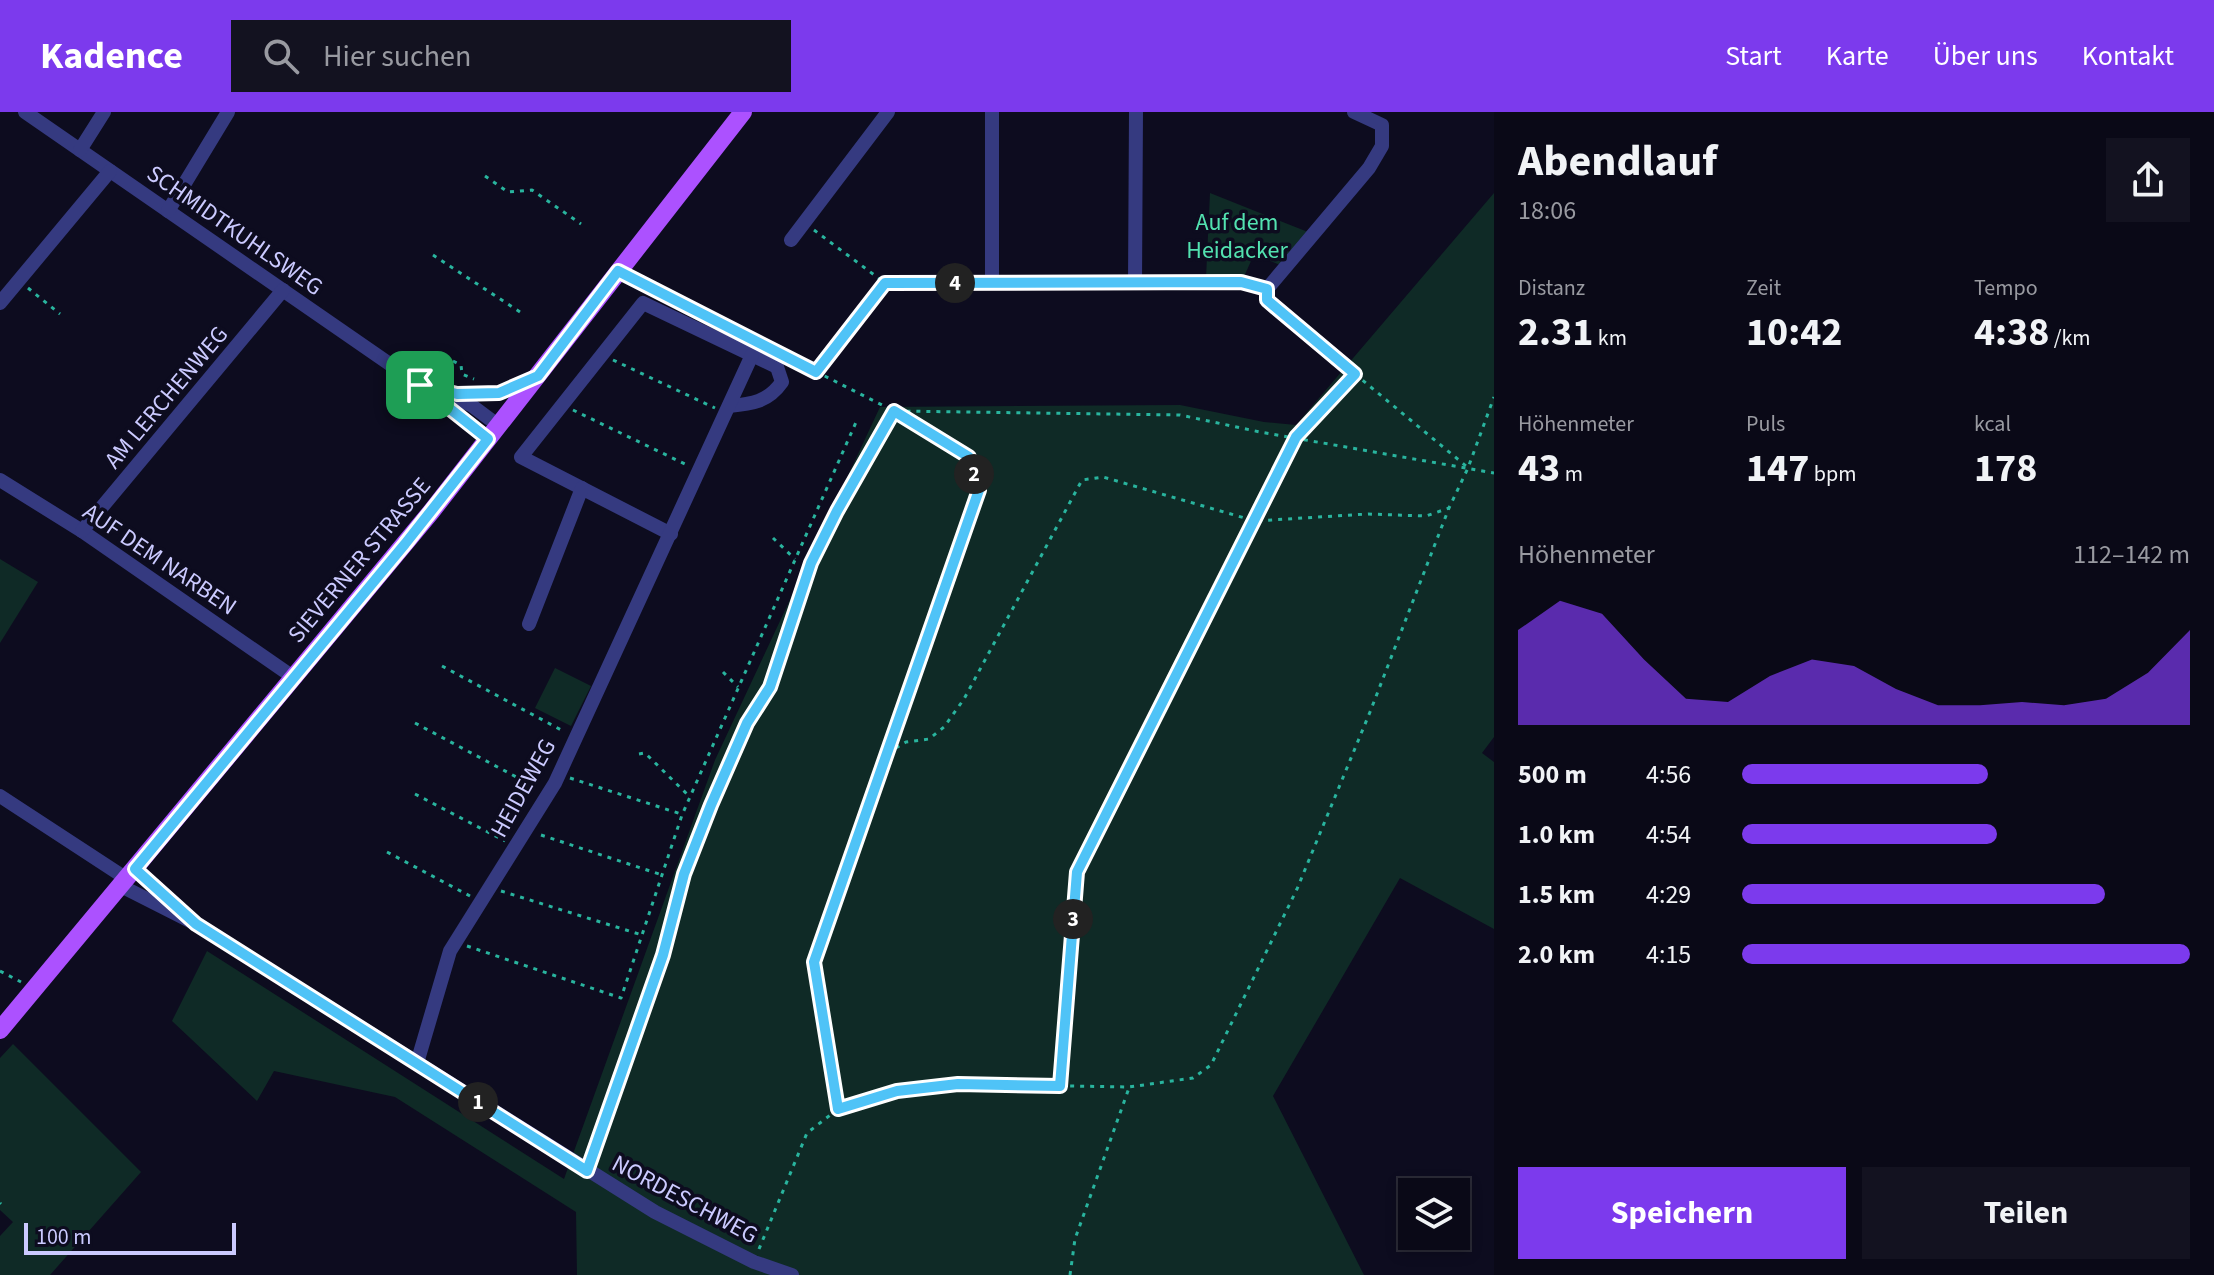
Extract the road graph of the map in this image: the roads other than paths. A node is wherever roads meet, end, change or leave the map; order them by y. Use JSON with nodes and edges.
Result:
{"nodes":[{"id":1,"x":25,"y":112,"type":"edge"},
{"id":2,"x":104,"y":112,"type":"edge"},
{"id":3,"x":228,"y":112,"type":"edge"},
{"id":4,"x":743,"y":112,"type":"edge"},
{"id":5,"x":888,"y":112,"type":"edge"},
{"id":6,"x":992,"y":112,"type":"edge"},
{"id":7,"x":1136,"y":112,"type":"edge"},
{"id":8,"x":1354,"y":112,"type":"edge"},
{"id":9,"x":80,"y":150,"type":"junction"},
{"id":10,"x":110,"y":171,"type":"junction"},
{"id":11,"x":168,"y":211,"type":"junction"},
{"id":12,"x":791,"y":240,"type":"dead end"},
{"id":13,"x":992,"y":283,"type":"road end"},
{"id":14,"x":1135,"y":283,"type":"road end"},
{"id":15,"x":1267,"y":289,"type":"road end"},
{"id":16,"x":283,"y":290,"type":"junction"},
{"id":17,"x":0,"y":303,"type":"edge"},
{"id":18,"x":752,"y":355,"type":"junction"},
{"id":19,"x":538,"y":376,"type":"junction"},
{"id":20,"x":420,"y":385,"type":"junction"},
{"id":21,"x":442,"y":392,"type":"junction"},
{"id":22,"x":727,"y":410,"type":"junction"},
{"id":23,"x":493,"y":432,"type":"junction"},
{"id":24,"x":0,"y":480,"type":"edge"},
{"id":25,"x":582,"y":488,"type":"junction"},
{"id":26,"x":82,"y":531,"type":"junction"},
{"id":27,"x":671,"y":534,"type":"junction"},
{"id":28,"x":529,"y":624,"type":"dead end"},
{"id":29,"x":293,"y":677,"type":"junction"},
{"id":30,"x":0,"y":796,"type":"edge"},
{"id":31,"x":128,"y":878,"type":"junction"},
{"id":32,"x":196,"y":924,"type":"junction"},
{"id":33,"x":0,"y":1030,"type":"edge"},
{"id":34,"x":417,"y":1063,"type":"junction"},
{"id":35,"x":792,"y":1275,"type":"edge"}],
"edges":[{"from":1,"to":9,"type":"street","name":"SCHMIDTKUHLSWEG"},
{"from":2,"to":9,"type":"street"},
{"from":3,"to":11,"type":"street"},
{"from":4,"to":19,"type":"main road","name":"SIEVERNER STRASSE"},
{"from":5,"to":12,"type":"street"},
{"from":6,"to":13,"type":"street"},
{"from":7,"to":14,"type":"street"},
{"from":8,"to":15,"type":"street"},
{"from":9,"to":10,"type":"street","name":"SCHMIDTKUHLSWEG"},
{"from":10,"to":11,"type":"street","name":"SCHMIDTKUHLSWEG"},
{"from":10,"to":17,"type":"street"},
{"from":11,"to":16,"type":"street","name":"SCHMIDTKUHLSWEG"},
{"from":16,"to":20,"type":"street","name":"SCHMIDTKUHLSWEG"},
{"from":16,"to":26,"type":"street","name":"AM LERCHENWEG"},
{"from":18,"to":22,"type":"street","name":"HEIDEWEG"},
{"from":18,"to":22,"type":"street"},
{"from":18,"to":25,"type":"street"},
{"from":19,"to":21,"type":"street","name":"SCHMIDTKUHLSWEG"},
{"from":19,"to":23,"type":"main road","name":"SIEVERNER STRASSE"},
{"from":20,"to":21,"type":"street","name":"SCHMIDTKUHLSWEG"},
{"from":20,"to":23,"type":"street","name":"SCHMIDTKUHLSWEG"},
{"from":21,"to":23,"type":"street","name":"SCHMIDTKUHLSWEG"},
{"from":22,"to":27,"type":"street","name":"HEIDEWEG"},
{"from":23,"to":29,"type":"main road","name":"SIEVERNER STRASSE"},
{"from":24,"to":26,"type":"street","name":"AUF DEM NARBEN"},
{"from":25,"to":27,"type":"street"},
{"from":25,"to":28,"type":"street"},
{"from":26,"to":29,"type":"street","name":"AUF DEM NARBEN"},
{"from":27,"to":34,"type":"street","name":"HEIDEWEG"},
{"from":29,"to":31,"type":"main road","name":"SIEVERNER STRASSE"},
{"from":30,"to":31,"type":"street"},
{"from":31,"to":32,"type":"street","name":"NORDESCHWEG"},
{"from":31,"to":32,"type":"street","name":"NORDESCHWEG"},
{"from":31,"to":33,"type":"main road","name":"SIEVERNER STRASSE"},
{"from":32,"to":34,"type":"street","name":"NORDESCHWEG"},
{"from":34,"to":35,"type":"street","name":"NORDESCHWEG"}]}
